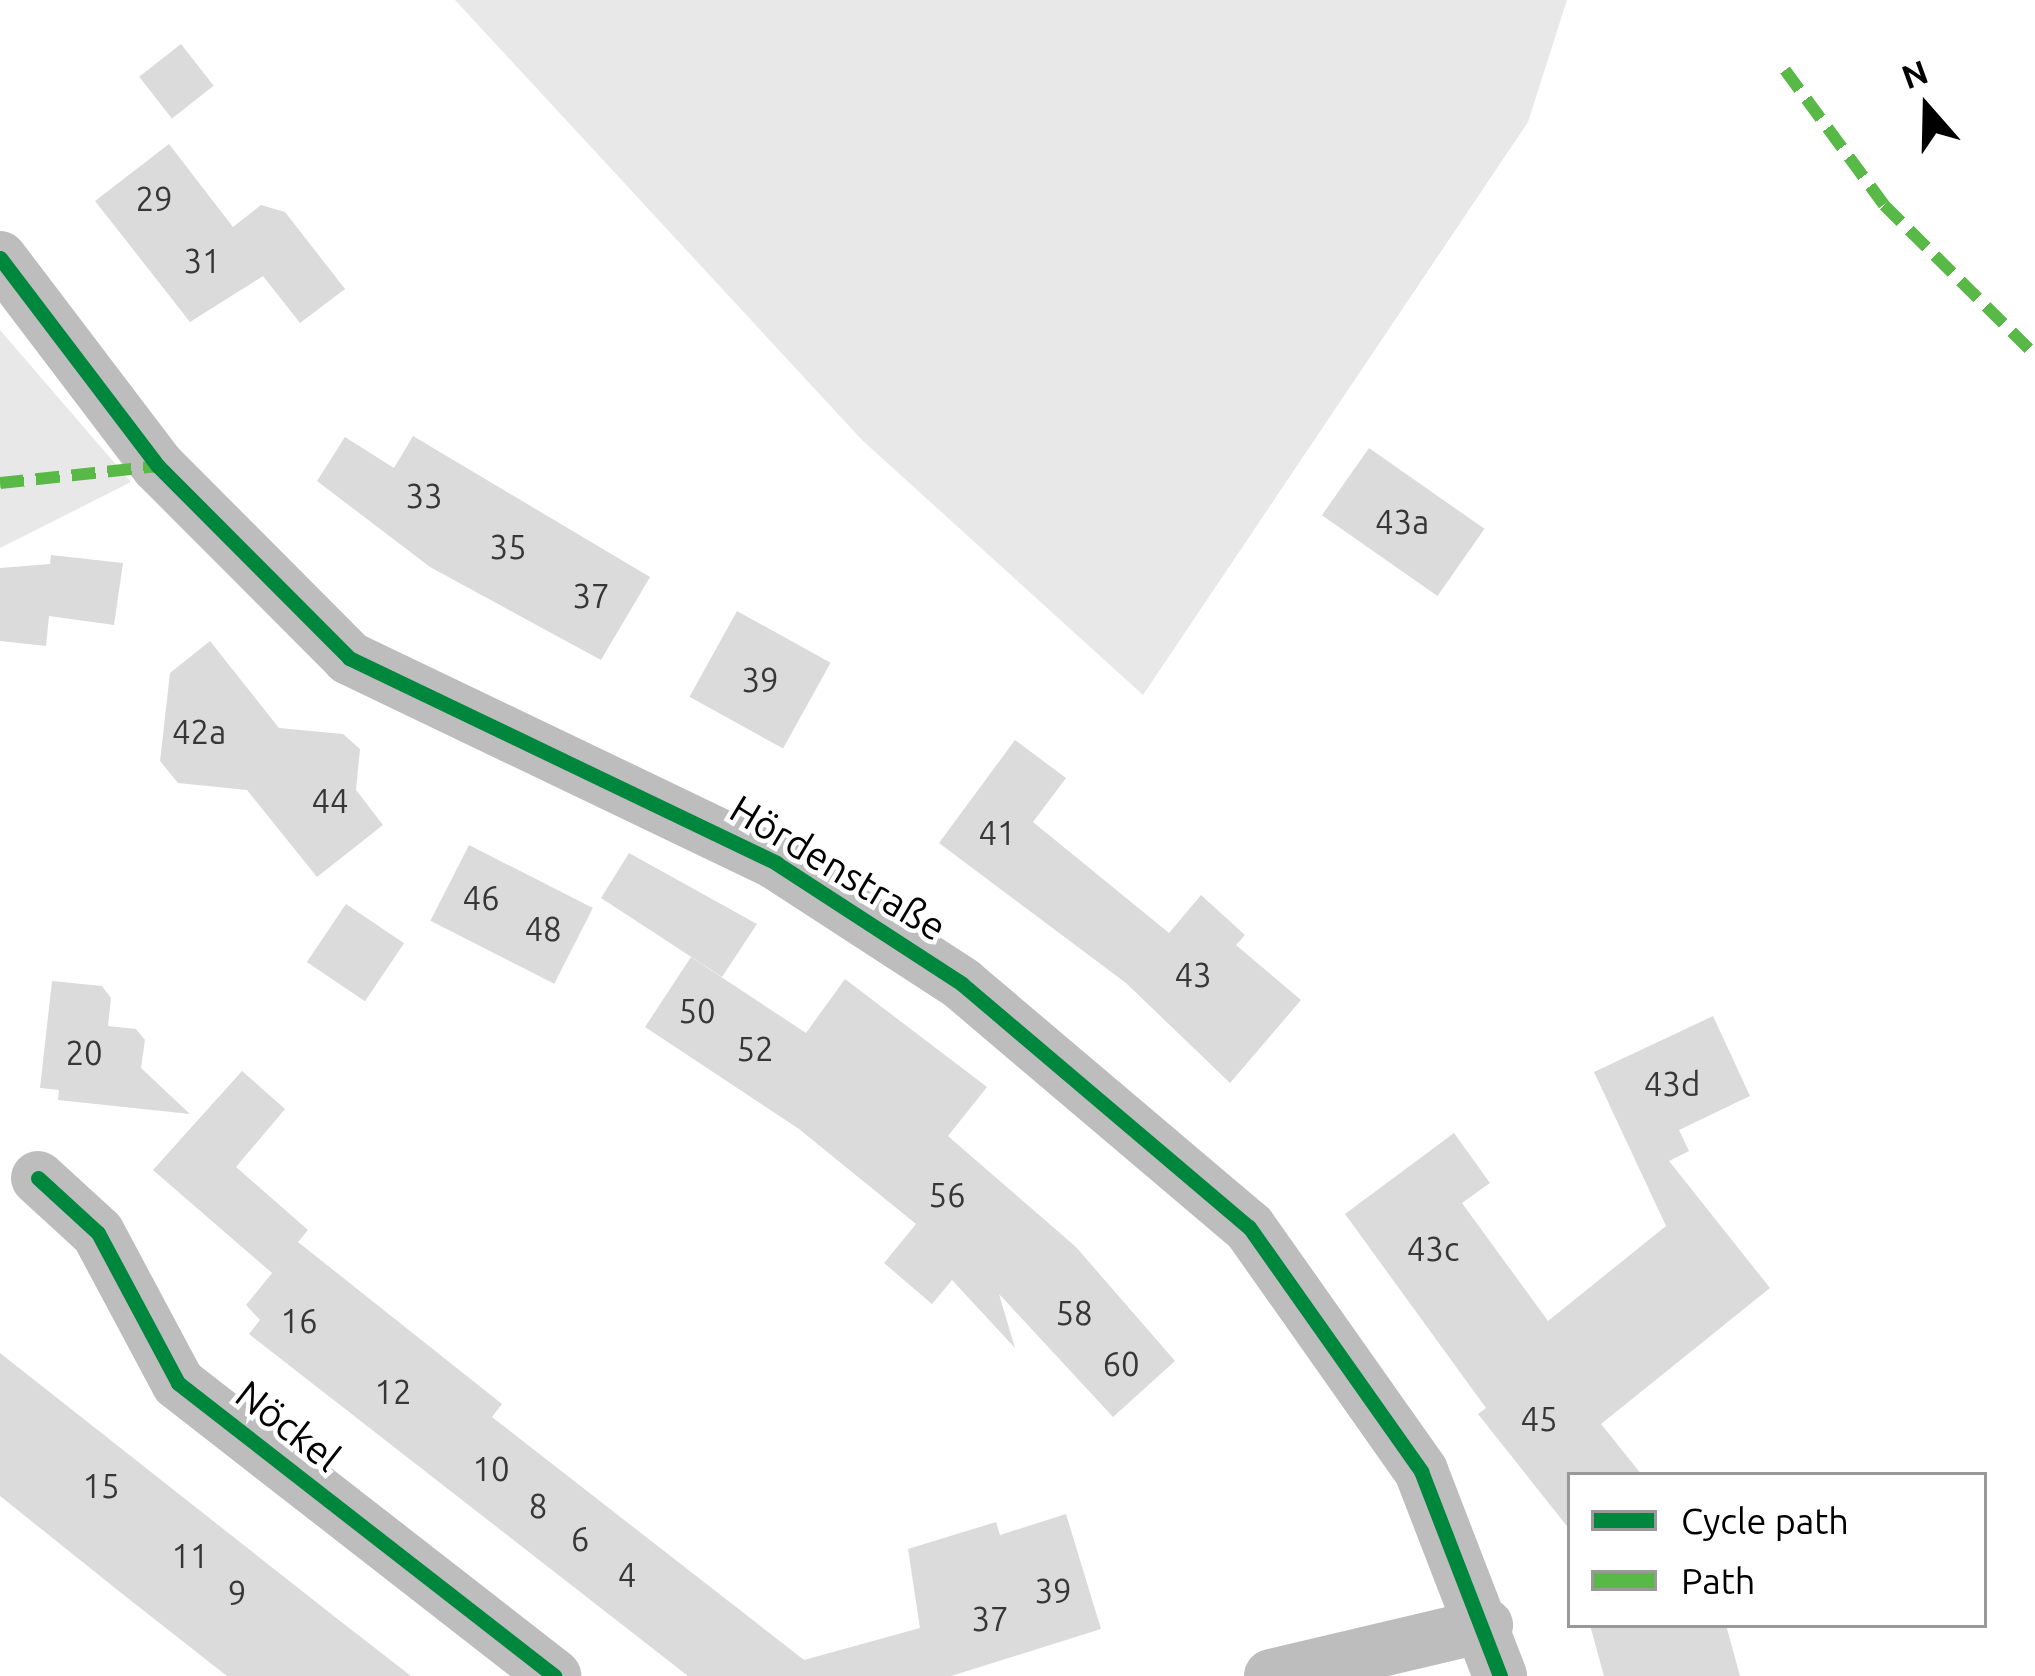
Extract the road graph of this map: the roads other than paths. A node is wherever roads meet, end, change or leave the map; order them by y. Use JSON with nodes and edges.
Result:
{"nodes":[{"id":1,"x":0,"y":258,"type":"edge"},
{"id":2,"x":38,"y":1178,"type":"dead end"},
{"id":3,"x":1493,"y":1651,"type":"edge"},
{"id":4,"x":555,"y":1676,"type":"edge"},
{"id":5,"x":1271,"y":1676,"type":"edge"}],
"edges":[{"from":1,"to":3,"type":"street","name":"Hördenstraße"},
{"from":2,"to":4,"type":"street","name":"Nöckel"},
{"from":3,"to":5,"type":"street"}]}
